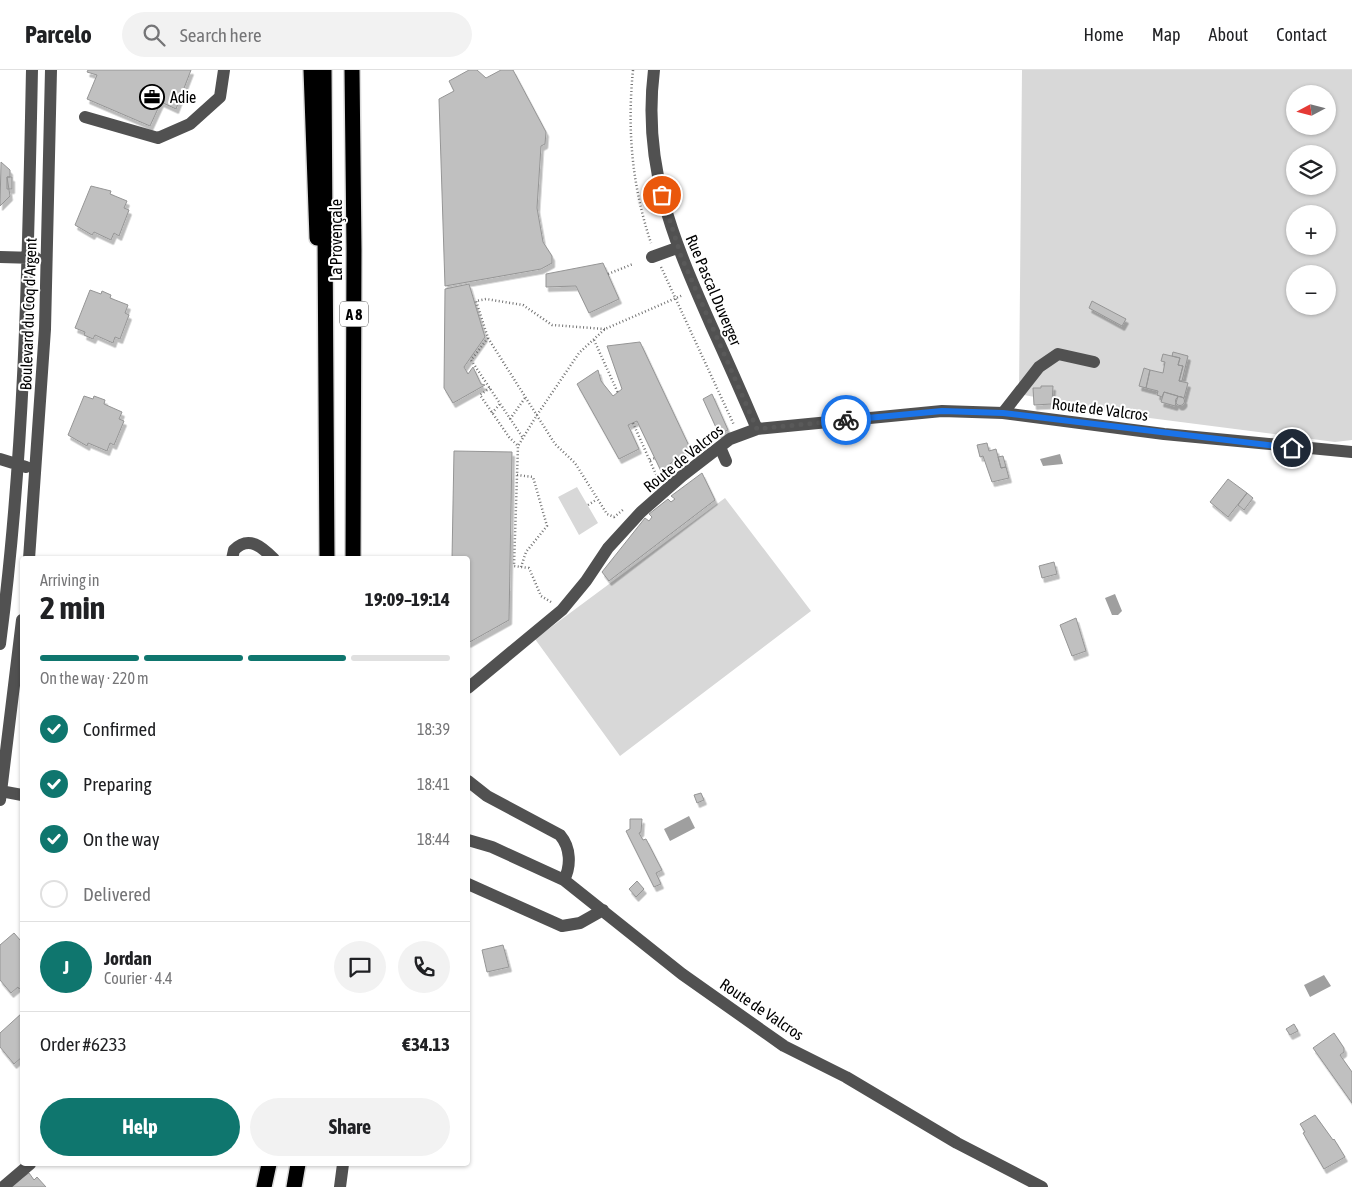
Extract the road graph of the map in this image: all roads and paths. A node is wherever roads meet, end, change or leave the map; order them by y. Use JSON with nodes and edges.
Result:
{"nodes":[{"id":1,"x":32,"y":70,"type":"edge"},
{"id":2,"x":50,"y":70,"type":"edge"},
{"id":3,"x":224,"y":70,"type":"edge"},
{"id":4,"x":311,"y":70,"type":"edge"},
{"id":5,"x":324,"y":70,"type":"edge"},
{"id":6,"x":352,"y":70,"type":"edge"},
{"id":7,"x":654,"y":70,"type":"edge"},
{"id":8,"x":85,"y":117,"type":"dead end"},
{"id":9,"x":678,"y":248,"type":"junction"},
{"id":10,"x":0,"y":256,"type":"edge"},
{"id":11,"x":652,"y":257,"type":"dead end"},
{"id":12,"x":28,"y":258,"type":"junction"},
{"id":13,"x":46,"y":259,"type":"junction"},
{"id":14,"x":633,"y":264,"type":"dead end"},
{"id":15,"x":608,"y":274,"type":"dead end"},
{"id":16,"x":696,"y":290,"type":"junction"},
{"id":17,"x":605,"y":329,"type":"junction"},
{"id":18,"x":488,"y":338,"type":"junction"},
{"id":19,"x":594,"y":340,"type":"junction"},
{"id":20,"x":1094,"y":362,"type":"dead end"},
{"id":21,"x":490,"y":388,"type":"junction"},
{"id":22,"x":618,"y":392,"type":"dead end"},
{"id":23,"x":526,"y":398,"type":"junction"},
{"id":24,"x":500,"y":404,"type":"junction"},
{"id":25,"x":492,"y":413,"type":"junction"},
{"id":26,"x":1003,"y":413,"type":"junction"},
{"id":27,"x":537,"y":415,"type":"junction"},
{"id":28,"x":510,"y":419,"type":"junction"},
{"id":29,"x":633,"y":423,"type":"dead end"},
{"id":30,"x":757,"y":429,"type":"junction"},
{"id":31,"x":522,"y":438,"type":"junction"},
{"id":32,"x":518,"y":446,"type":"junction"},
{"id":33,"x":720,"y":447,"type":"junction"},
{"id":34,"x":1352,"y":452,"type":"edge"},
{"id":35,"x":655,"y":458,"type":"dead end"},
{"id":36,"x":0,"y":459,"type":"edge"},
{"id":37,"x":650,"y":460,"type":"junction"},
{"id":38,"x":726,"y":461,"type":"dead end"},
{"id":39,"x":18,"y":465,"type":"junction"},
{"id":40,"x":36,"y":468,"type":"junction"},
{"id":41,"x":517,"y":475,"type":"junction"},
{"id":42,"x":652,"y":485,"type":"dead end"},
{"id":43,"x":596,"y":500,"type":"junction"},
{"id":44,"x":588,"y":504,"type":"dead end"},
{"id":45,"x":625,"y":509,"type":"dead end"},
{"id":46,"x":328,"y":524,"type":"junction"},
{"id":47,"x":29,"y":556,"type":"edge"},
{"id":48,"x":233,"y":556,"type":"edge"},
{"id":49,"x":271,"y":556,"type":"edge"},
{"id":50,"x":328,"y":556,"type":"edge"},
{"id":51,"x":354,"y":556,"type":"edge"},
{"id":52,"x":522,"y":567,"type":"junction"},
{"id":53,"x":562,"y":610,"type":"junction"},
{"id":54,"x":20,"y":637,"type":"edge"},
{"id":55,"x":0,"y":644,"type":"edge"},
{"id":56,"x":470,"y":686,"type":"edge"},
{"id":57,"x":470,"y":783,"type":"edge"},
{"id":58,"x":1,"y":794,"type":"edge"},
{"id":59,"x":20,"y":794,"type":"edge"},
{"id":60,"x":470,"y":840,"type":"edge"},
{"id":61,"x":564,"y":880,"type":"junction"},
{"id":62,"x":470,"y":885,"type":"edge"},
{"id":63,"x":603,"y":910,"type":"junction"},
{"id":64,"x":28,"y":1166,"type":"edge"},
{"id":65,"x":268,"y":1166,"type":"edge"},
{"id":66,"x":298,"y":1166,"type":"edge"},
{"id":67,"x":343,"y":1166,"type":"edge"},
{"id":68,"x":3,"y":1187,"type":"edge"},
{"id":69,"x":264,"y":1187,"type":"edge"},
{"id":70,"x":294,"y":1187,"type":"edge"},
{"id":71,"x":340,"y":1187,"type":"edge"},
{"id":72,"x":1042,"y":1187,"type":"edge"}],
"edges":[{"from":1,"to":12,"type":"street","name":"Boulevard du Coq d'Argent"},
{"from":2,"to":13,"type":"street","name":"Boulevard du Coq d'Argent"},
{"from":3,"to":8,"type":"street"},
{"from":4,"to":46,"type":"highway"},
{"from":5,"to":46,"type":"highway","name":"La Provençale","number":"A 8"},
{"from":6,"to":51,"type":"highway","name":"La Provençale","number":"A 8"},
{"from":7,"to":9,"type":"street","name":"Rue Pascal Duverger"},
{"from":9,"to":11,"type":"street"},
{"from":9,"to":16,"type":"street","name":"Rue Pascal Duverger"},
{"from":10,"to":12,"type":"street"},
{"from":12,"to":13,"type":"street"},
{"from":12,"to":39,"type":"street","name":"Boulevard du Coq d'Argent"},
{"from":13,"to":40,"type":"street","name":"Boulevard du Coq d'Argent"},
{"from":14,"to":15,"type":"path"},
{"from":16,"to":17,"type":"path"},
{"from":16,"to":30,"type":"street","name":"Rue Pascal Duverger"},
{"from":17,"to":18,"type":"path"},
{"from":17,"to":19,"type":"path"},
{"from":18,"to":21,"type":"path"},
{"from":18,"to":23,"type":"path"},
{"from":19,"to":22,"type":"path"},
{"from":19,"to":27,"type":"path"},
{"from":20,"to":26,"type":"street"},
{"from":21,"to":24,"type":"path"},
{"from":21,"to":25,"type":"path"},
{"from":23,"to":27,"type":"path"},
{"from":23,"to":28,"type":"path"},
{"from":24,"to":25,"type":"path"},
{"from":24,"to":28,"type":"path"},
{"from":25,"to":32,"type":"path"},
{"from":26,"to":30,"type":"street","name":"Route de Valcros"},
{"from":26,"to":34,"type":"street","name":"Route de Valcros"},
{"from":27,"to":31,"type":"path"},
{"from":27,"to":43,"type":"path"},
{"from":28,"to":31,"type":"path"},
{"from":29,"to":37,"type":"path"},
{"from":30,"to":33,"type":"street","name":"Route de Valcros"},
{"from":31,"to":32,"type":"path"},
{"from":32,"to":41,"type":"path"},
{"from":33,"to":38,"type":"street"},
{"from":33,"to":53,"type":"street","name":"Route de Valcros"},
{"from":35,"to":37,"type":"path"},
{"from":36,"to":39,"type":"street"},
{"from":37,"to":42,"type":"path"},
{"from":39,"to":40,"type":"street"},
{"from":39,"to":55,"type":"street","name":"Boulevard du Coq d'Argent"},
{"from":40,"to":47,"type":"street","name":"Boulevard du Coq d'Argent"},
{"from":41,"to":52,"type":"path"},
{"from":41,"to":52,"type":"path"},
{"from":43,"to":44,"type":"path"},
{"from":43,"to":45,"type":"path"},
{"from":46,"to":50,"type":"highway","name":"La Provençale","number":"A 8"},
{"from":48,"to":49,"type":"street"},
{"from":52,"to":53,"type":"path"},
{"from":53,"to":56,"type":"street","name":"Route de Valcros"},
{"from":54,"to":58,"type":"street"},
{"from":57,"to":61,"type":"street"},
{"from":58,"to":59,"type":"street"},
{"from":60,"to":61,"type":"street","name":"Route de Valcros"},
{"from":61,"to":63,"type":"street","name":"Route de Valcros"},
{"from":62,"to":63,"type":"street"},
{"from":63,"to":72,"type":"street","name":"Route de Valcros"},
{"from":64,"to":68,"type":"street"},
{"from":65,"to":69,"type":"highway"},
{"from":66,"to":70,"type":"highway"},
{"from":67,"to":71,"type":"street"}]}
